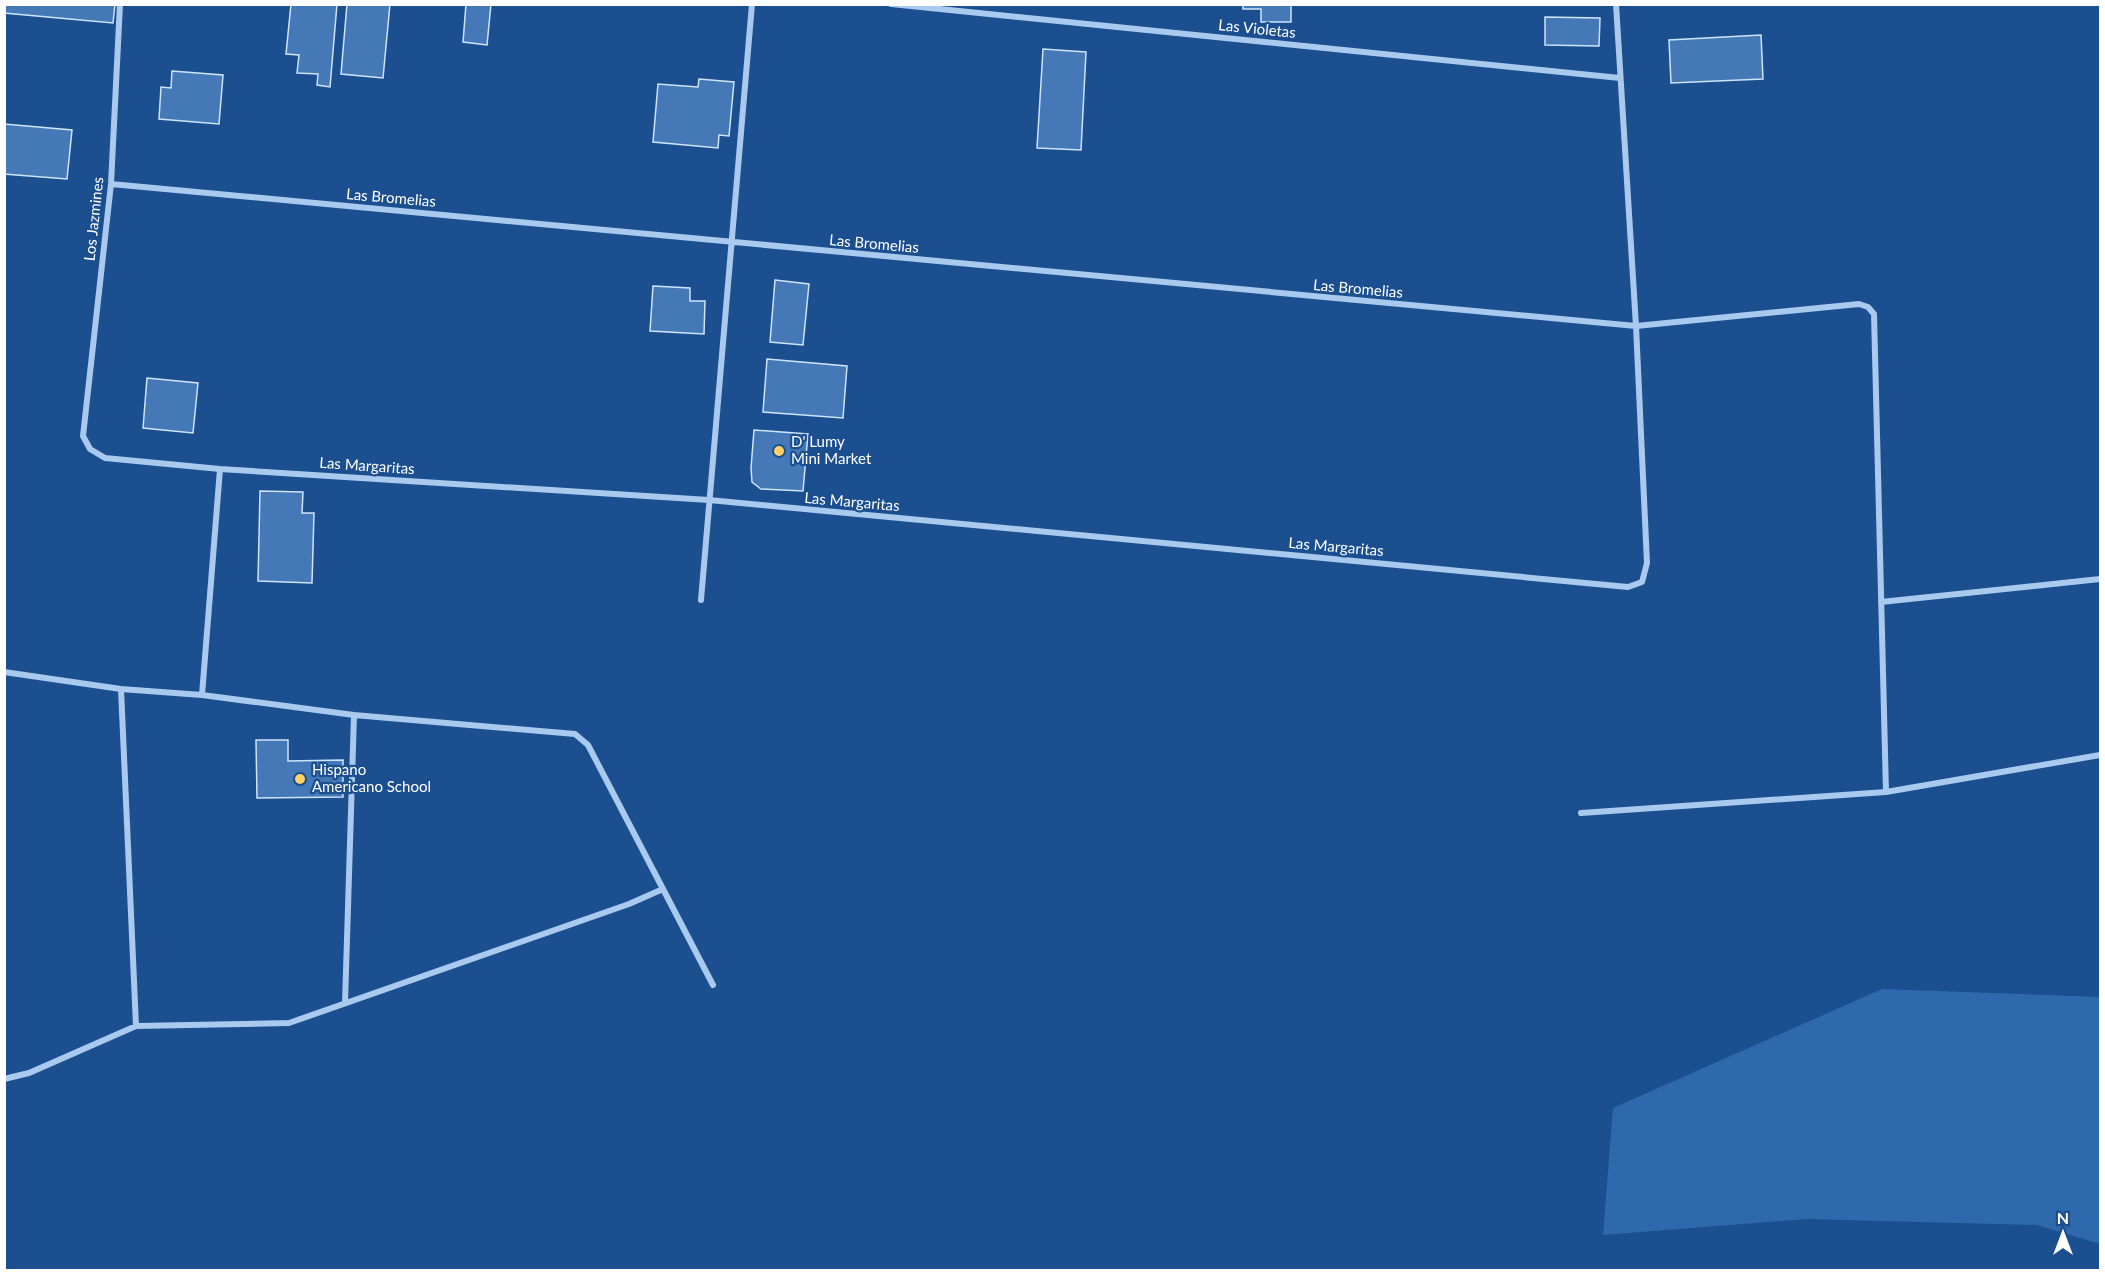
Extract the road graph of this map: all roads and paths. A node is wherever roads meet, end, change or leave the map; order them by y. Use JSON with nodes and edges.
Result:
{"nodes":[{"id":1,"x":120,"y":4,"type":"edge"},
{"id":2,"x":752,"y":4,"type":"edge"},
{"id":3,"x":891,"y":4,"type":"edge"},
{"id":4,"x":1616,"y":4,"type":"edge"},
{"id":5,"x":1620,"y":78,"type":"junction"},
{"id":6,"x":111,"y":184,"type":"junction"},
{"id":7,"x":732,"y":243,"type":"junction"},
{"id":8,"x":1636,"y":326,"type":"junction"},
{"id":9,"x":83,"y":436,"type":"joint"},
{"id":10,"x":220,"y":469,"type":"junction"},
{"id":11,"x":709,"y":500,"type":"junction"},
{"id":12,"x":2100,"y":579,"type":"edge"},
{"id":13,"x":702,"y":600,"type":"dead end"},
{"id":14,"x":1881,"y":602,"type":"junction"},
{"id":15,"x":4,"y":672,"type":"edge"},
{"id":16,"x":121,"y":689,"type":"junction"},
{"id":17,"x":202,"y":695,"type":"junction"},
{"id":18,"x":354,"y":715,"type":"junction"},
{"id":19,"x":2100,"y":755,"type":"edge"},
{"id":20,"x":1886,"y":792,"type":"junction"},
{"id":21,"x":1581,"y":813,"type":"dead end"},
{"id":22,"x":663,"y":889,"type":"junction"},
{"id":23,"x":713,"y":985,"type":"dead end"},
{"id":24,"x":345,"y":1003,"type":"junction"},
{"id":25,"x":136,"y":1026,"type":"junction"},
{"id":26,"x":4,"y":1079,"type":"edge"}],
"edges":[{"from":1,"to":6,"type":"street","name":"Los Jazmines"},
{"from":2,"to":7,"type":"street"},
{"from":3,"to":5,"type":"street","name":"Las Violetas"},
{"from":4,"to":5,"type":"street"},
{"from":5,"to":8,"type":"street"},
{"from":6,"to":7,"type":"street","name":"Las Bromelias"},
{"from":6,"to":9,"type":"street","name":"Los Jazmines"},
{"from":7,"to":8,"type":"street","name":"Las Bromelias"},
{"from":7,"to":11,"type":"street"},
{"from":8,"to":11,"type":"street","name":"Las Margaritas"},
{"from":8,"to":14,"type":"street","name":"Las Bromelias"},
{"from":9,"to":10,"type":"street","name":"Las Margaritas"},
{"from":10,"to":11,"type":"street","name":"Las Margaritas"},
{"from":10,"to":17,"type":"street"},
{"from":11,"to":13,"type":"street"},
{"from":12,"to":14,"type":"street"},
{"from":14,"to":20,"type":"street"},
{"from":15,"to":16,"type":"street"},
{"from":16,"to":17,"type":"street"},
{"from":16,"to":25,"type":"street"},
{"from":17,"to":18,"type":"street"},
{"from":18,"to":22,"type":"street"},
{"from":18,"to":24,"type":"street"},
{"from":19,"to":20,"type":"street"},
{"from":20,"to":21,"type":"street"},
{"from":22,"to":23,"type":"street"},
{"from":22,"to":24,"type":"street"},
{"from":24,"to":25,"type":"street"},
{"from":25,"to":26,"type":"street"}]}
